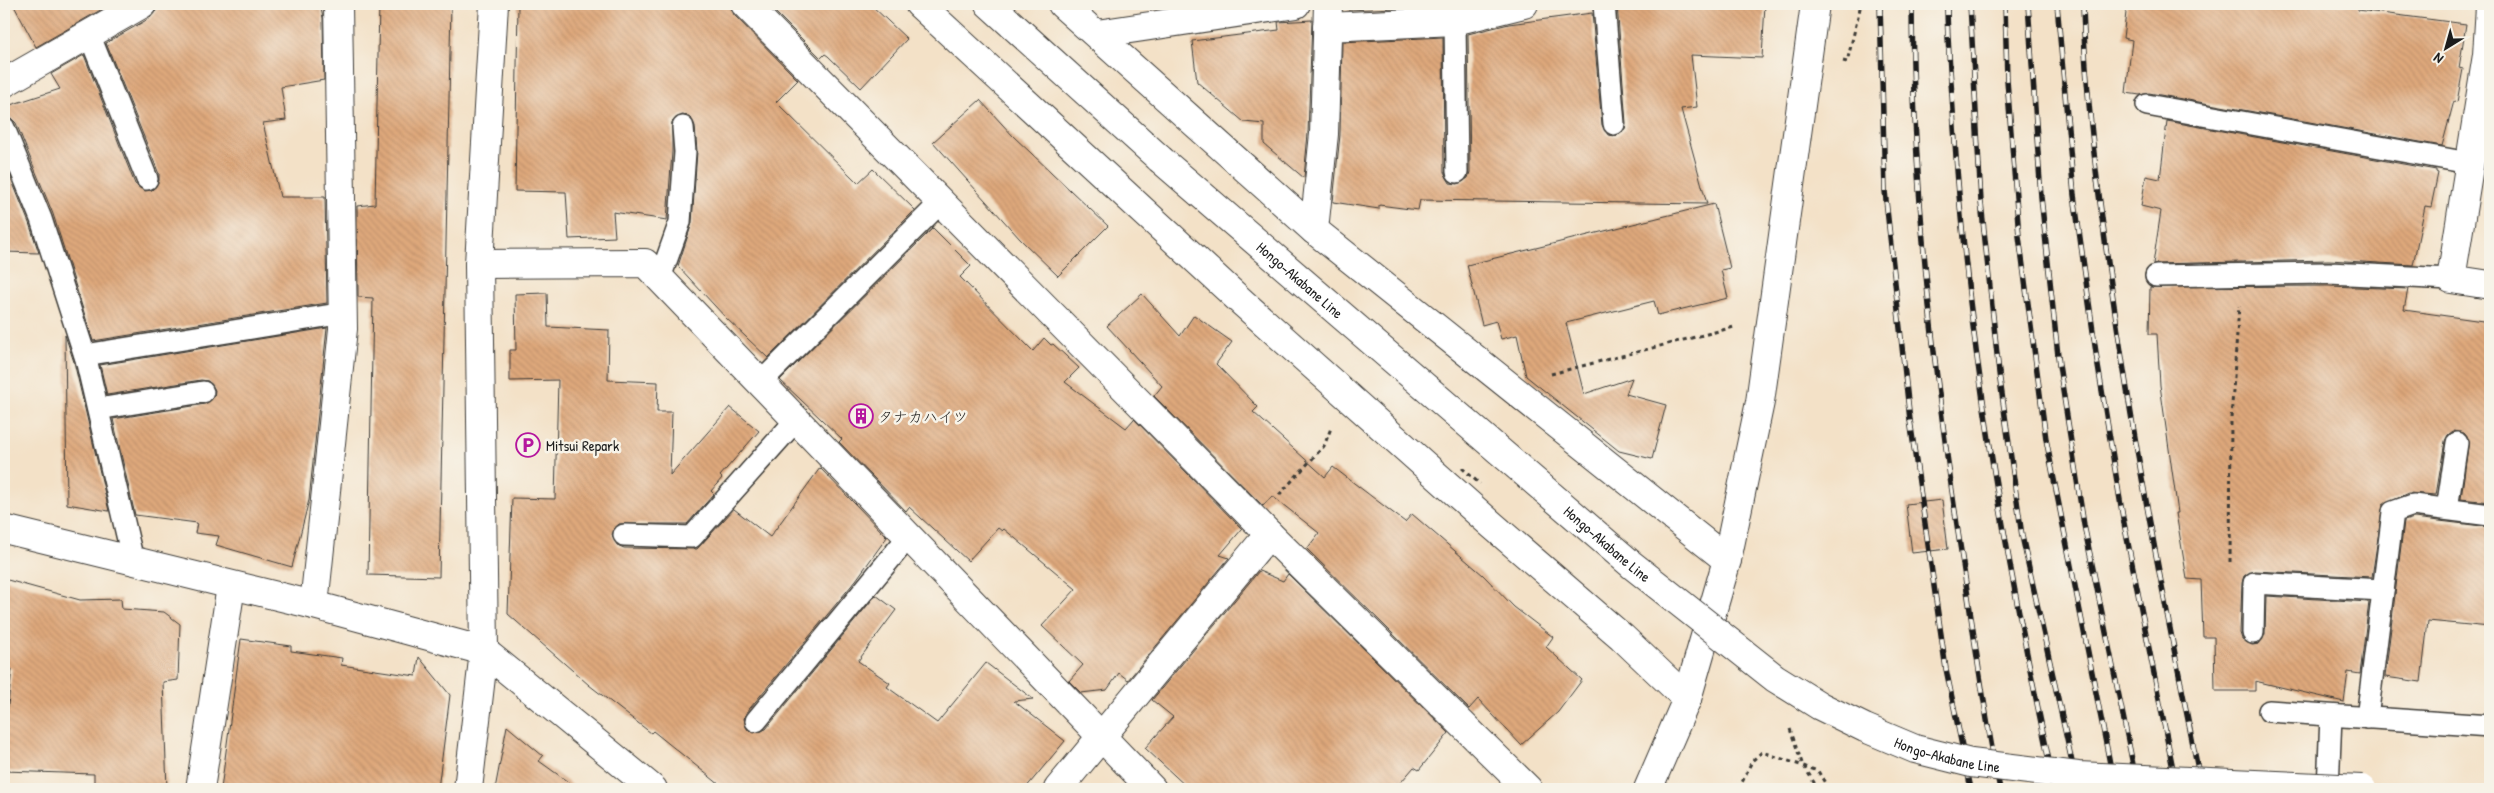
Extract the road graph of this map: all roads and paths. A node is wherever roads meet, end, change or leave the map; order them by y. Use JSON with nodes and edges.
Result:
{"nodes":[{"id":1,"x":142,"y":4,"type":"edge"},
{"id":2,"x":338,"y":4,"type":"edge"},
{"id":3,"x":494,"y":4,"type":"edge"},
{"id":4,"x":745,"y":4,"type":"edge"},
{"id":5,"x":919,"y":4,"type":"edge"},
{"id":6,"x":989,"y":4,"type":"edge"},
{"id":7,"x":1062,"y":4,"type":"edge"},
{"id":8,"x":1296,"y":4,"type":"edge"},
{"id":9,"x":1524,"y":4,"type":"edge"},
{"id":10,"x":1604,"y":4,"type":"edge"},
{"id":11,"x":1815,"y":4,"type":"edge"},
{"id":12,"x":1861,"y":4,"type":"edge"},
{"id":13,"x":2490,"y":6,"type":"edge"},
{"id":14,"x":1194,"y":11,"type":"edge"},
{"id":15,"x":1454,"y":12,"type":"edge"},
{"id":16,"x":1327,"y":15,"type":"edge"},
{"id":17,"x":89,"y":34,"type":"junction"},
{"id":18,"x":1097,"y":34,"type":"junction"},
{"id":19,"x":1849,"y":55,"type":"dead end"},
{"id":20,"x":4,"y":83,"type":"edge"},
{"id":21,"x":2147,"y":105,"type":"dead end"},
{"id":22,"x":1614,"y":124,"type":"dead end"},
{"id":23,"x":683,"y":127,"type":"dead end"},
{"id":24,"x":4,"y":128,"type":"edge"},
{"id":25,"x":2469,"y":163,"type":"junction"},
{"id":26,"x":1457,"y":172,"type":"dead end"},
{"id":27,"x":147,"y":179,"type":"dead end"},
{"id":28,"x":942,"y":201,"type":"junction"},
{"id":29,"x":1314,"y":230,"type":"junction"},
{"id":30,"x":479,"y":264,"type":"junction"},
{"id":31,"x":2242,"y":275,"type":"junction"},
{"id":32,"x":2156,"y":276,"type":"dead end"},
{"id":33,"x":660,"y":278,"type":"junction"},
{"id":34,"x":2451,"y":279,"type":"junction"},
{"id":35,"x":2490,"y":285,"type":"edge"},
{"id":36,"x":344,"y":313,"type":"junction"},
{"id":37,"x":1735,"y":327,"type":"dead end"},
{"id":38,"x":85,"y":355,"type":"junction"},
{"id":39,"x":761,"y":382,"type":"junction"},
{"id":40,"x":1507,"y":386,"type":"junction"},
{"id":41,"x":203,"y":392,"type":"dead end"},
{"id":42,"x":98,"y":409,"type":"junction"},
{"id":43,"x":797,"y":419,"type":"junction"},
{"id":44,"x":1332,"y":425,"type":"dead end"},
{"id":45,"x":2457,"y":443,"type":"dead end"},
{"id":46,"x":2447,"y":509,"type":"junction"},
{"id":47,"x":2490,"y":515,"type":"edge"},
{"id":48,"x":4,"y":528,"type":"edge"},
{"id":49,"x":1269,"y":534,"type":"junction"},
{"id":50,"x":624,"y":535,"type":"dead end"},
{"id":51,"x":909,"y":536,"type":"junction"},
{"id":52,"x":1727,"y":560,"type":"junction"},
{"id":53,"x":133,"y":561,"type":"junction"},
{"id":54,"x":2254,"y":583,"type":"junction"},
{"id":55,"x":231,"y":586,"type":"junction"},
{"id":56,"x":2383,"y":590,"type":"junction"},
{"id":57,"x":314,"y":605,"type":"junction"},
{"id":58,"x":2253,"y":633,"type":"dead end"},
{"id":59,"x":484,"y":650,"type":"junction"},
{"id":60,"x":1687,"y":699,"type":"junction"},
{"id":61,"x":2268,"y":711,"type":"dead end"},
{"id":62,"x":2331,"y":716,"type":"junction"},
{"id":63,"x":2367,"y":718,"type":"junction"},
{"id":64,"x":756,"y":721,"type":"dead end"},
{"id":65,"x":2490,"y":726,"type":"edge"},
{"id":66,"x":1100,"y":737,"type":"junction"},
{"id":67,"x":200,"y":789,"type":"edge"},
{"id":68,"x":468,"y":789,"type":"edge"},
{"id":69,"x":653,"y":789,"type":"edge"},
{"id":70,"x":1058,"y":789,"type":"edge"},
{"id":71,"x":1152,"y":789,"type":"edge"},
{"id":72,"x":1528,"y":789,"type":"edge"},
{"id":73,"x":1648,"y":789,"type":"edge"},
{"id":74,"x":1738,"y":789,"type":"edge"},
{"id":75,"x":1824,"y":789,"type":"edge"},
{"id":76,"x":2328,"y":789,"type":"edge"},
{"id":77,"x":2362,"y":789,"type":"edge"}],
"edges":[{"from":1,"to":17,"type":"street"},
{"from":2,"to":36,"type":"street"},
{"from":3,"to":30,"type":"street"},
{"from":4,"to":28,"type":"street"},
{"from":5,"to":60,"type":"street"},
{"from":6,"to":77,"type":"street","name":"Hongo-Akabane Line","bridge":true},
{"from":7,"to":18,"type":"street"},
{"from":8,"to":14,"type":"street"},
{"from":9,"to":15,"type":"street"},
{"from":10,"to":22,"type":"lane"},
{"from":11,"to":52,"type":"street"},
{"from":12,"to":19,"type":"path"},
{"from":13,"to":25,"type":"street"},
{"from":14,"to":18,"type":"street"},
{"from":15,"to":16,"type":"street"},
{"from":15,"to":26,"type":"lane"},
{"from":16,"to":29,"type":"street"},
{"from":17,"to":20,"type":"street"},
{"from":17,"to":27,"type":"lane"},
{"from":18,"to":29,"type":"street"},
{"from":21,"to":25,"type":"lane"},
{"from":23,"to":33,"type":"lane"},
{"from":24,"to":38,"type":"lane"},
{"from":25,"to":34,"type":"street"},
{"from":28,"to":39,"type":"lane"},
{"from":28,"to":49,"type":"street"},
{"from":29,"to":40,"type":"street"},
{"from":30,"to":33,"type":"street"},
{"from":30,"to":59,"type":"street"},
{"from":31,"to":32,"type":"lane"},
{"from":31,"to":34,"type":"lane"},
{"from":31,"to":54,"type":"path"},
{"from":33,"to":39,"type":"street"},
{"from":34,"to":35,"type":"street"},
{"from":36,"to":38,"type":"lane"},
{"from":36,"to":57,"type":"street"},
{"from":37,"to":40,"type":"path"},
{"from":38,"to":42,"type":"lane"},
{"from":39,"to":43,"type":"street"},
{"from":40,"to":52,"type":"street"},
{"from":41,"to":42,"type":"lane"},
{"from":42,"to":53,"type":"lane"},
{"from":43,"to":50,"type":"lane"},
{"from":43,"to":51,"type":"street"},
{"from":44,"to":49,"type":"path"},
{"from":45,"to":46,"type":"lane"},
{"from":46,"to":47,"type":"lane"},
{"from":46,"to":56,"type":"lane"},
{"from":48,"to":53,"type":"street"},
{"from":49,"to":66,"type":"street"},
{"from":49,"to":72,"type":"street"},
{"from":51,"to":64,"type":"lane"},
{"from":51,"to":66,"type":"street"},
{"from":52,"to":60,"type":"street"},
{"from":53,"to":55,"type":"street"},
{"from":54,"to":56,"type":"lane"},
{"from":54,"to":58,"type":"lane"},
{"from":55,"to":57,"type":"street"},
{"from":55,"to":67,"type":"street"},
{"from":56,"to":63,"type":"lane"},
{"from":57,"to":59,"type":"street"},
{"from":59,"to":68,"type":"street"},
{"from":59,"to":69,"type":"street"},
{"from":60,"to":73,"type":"street"},
{"from":61,"to":62,"type":"lane"},
{"from":62,"to":63,"type":"lane"},
{"from":62,"to":76,"type":"lane"},
{"from":63,"to":65,"type":"lane"},
{"from":66,"to":70,"type":"street"},
{"from":66,"to":71,"type":"street"},
{"from":74,"to":75,"type":"path"}]}
